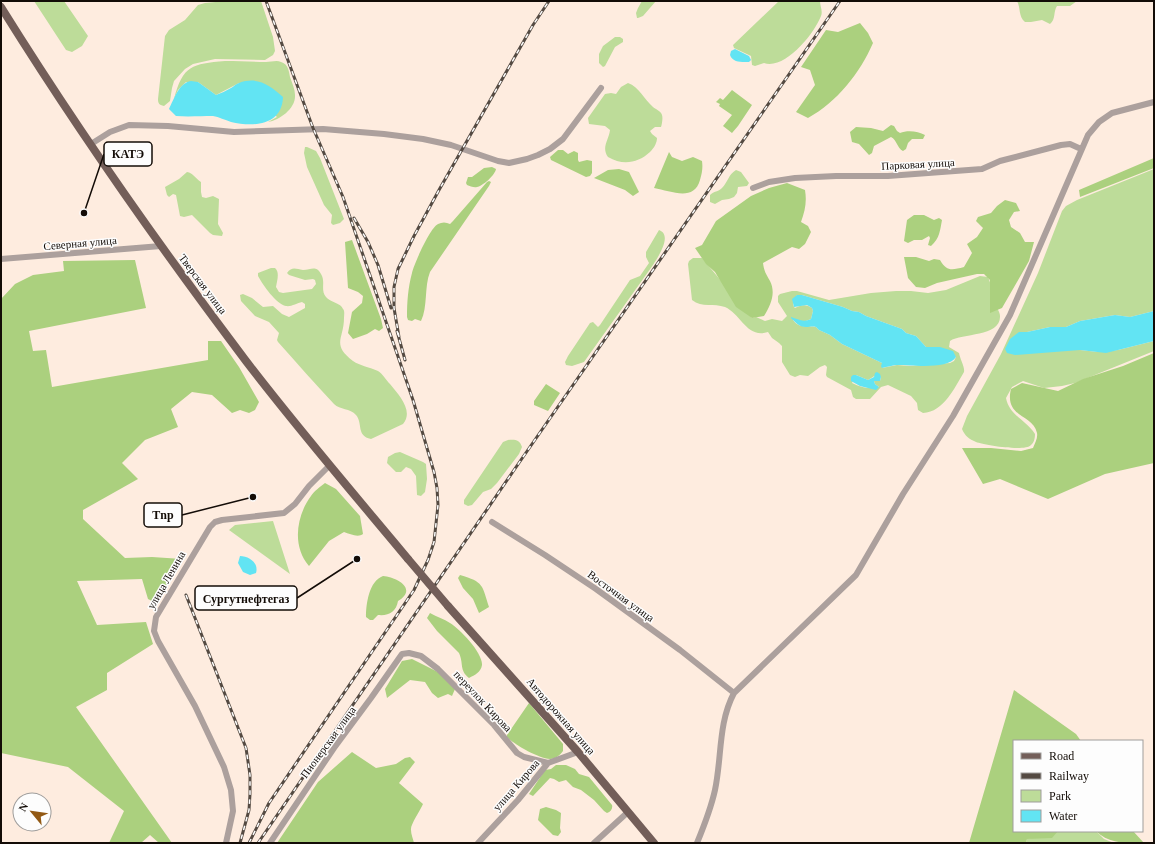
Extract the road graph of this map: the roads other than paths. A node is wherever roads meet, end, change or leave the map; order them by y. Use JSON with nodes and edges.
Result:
{"nodes":[{"id":1,"x":1,"y":7,"type":"edge"},
{"id":2,"x":601,"y":88,"type":"dead end"},
{"id":3,"x":1154,"y":102,"type":"edge"},
{"id":4,"x":91,"y":144,"type":"junction"},
{"id":5,"x":1081,"y":149,"type":"junction"},
{"id":6,"x":753,"y":188,"type":"dead end"},
{"id":7,"x":161,"y":246,"type":"junction"},
{"id":8,"x":1,"y":259,"type":"edge"},
{"id":9,"x":330,"y":466,"type":"junction"},
{"id":10,"x":492,"y":522,"type":"dead end"},
{"id":11,"x":408,"y":559,"type":"joint"},
{"id":12,"x":402,"y":654,"type":"joint"},
{"id":13,"x":734,"y":693,"type":"junction"},
{"id":14,"x":578,"y":752,"type":"junction"},
{"id":15,"x":548,"y":763,"type":"junction"},
{"id":16,"x":628,"y":812,"type":"junction"},
{"id":17,"x":226,"y":843,"type":"edge"},
{"id":18,"x":270,"y":843,"type":"edge"},
{"id":19,"x":478,"y":843,"type":"edge"},
{"id":20,"x":594,"y":843,"type":"edge"},
{"id":21,"x":654,"y":843,"type":"edge"},
{"id":22,"x":697,"y":843,"type":"edge"}],
"edges":[{"from":1,"to":4,"type":"main road","name":"Тверская улица"},
{"from":2,"to":4,"type":"street"},
{"from":3,"to":5,"type":"street"},
{"from":4,"to":7,"type":"main road","name":"Тверская улица"},
{"from":5,"to":6,"type":"street","name":"Парковая улица"},
{"from":5,"to":13,"type":"street"},
{"from":7,"to":8,"type":"street","name":"Северная улица"},
{"from":7,"to":9,"type":"main road","name":"Тверская улица"},
{"from":9,"to":11,"type":"main road","name":"Тверская улица"},
{"from":9,"to":17,"type":"street","name":"улица Ленина"},
{"from":10,"to":13,"type":"street","name":"Восточная улица"},
{"from":11,"to":14,"type":"main road","name":"Автодорожная улица","bridge":true},
{"from":12,"to":15,"type":"street","name":"переулок Кирова"},
{"from":12,"to":18,"type":"street","name":"Пионерская улица"},
{"from":13,"to":22,"type":"street"},
{"from":14,"to":15,"type":"street","name":"улица Кирова"},
{"from":14,"to":16,"type":"main road","name":"Автодорожная улица"},
{"from":15,"to":19,"type":"street","name":"улица Кирова"},
{"from":16,"to":20,"type":"street"},
{"from":16,"to":21,"type":"main road","name":"Автодорожная улица"}]}
